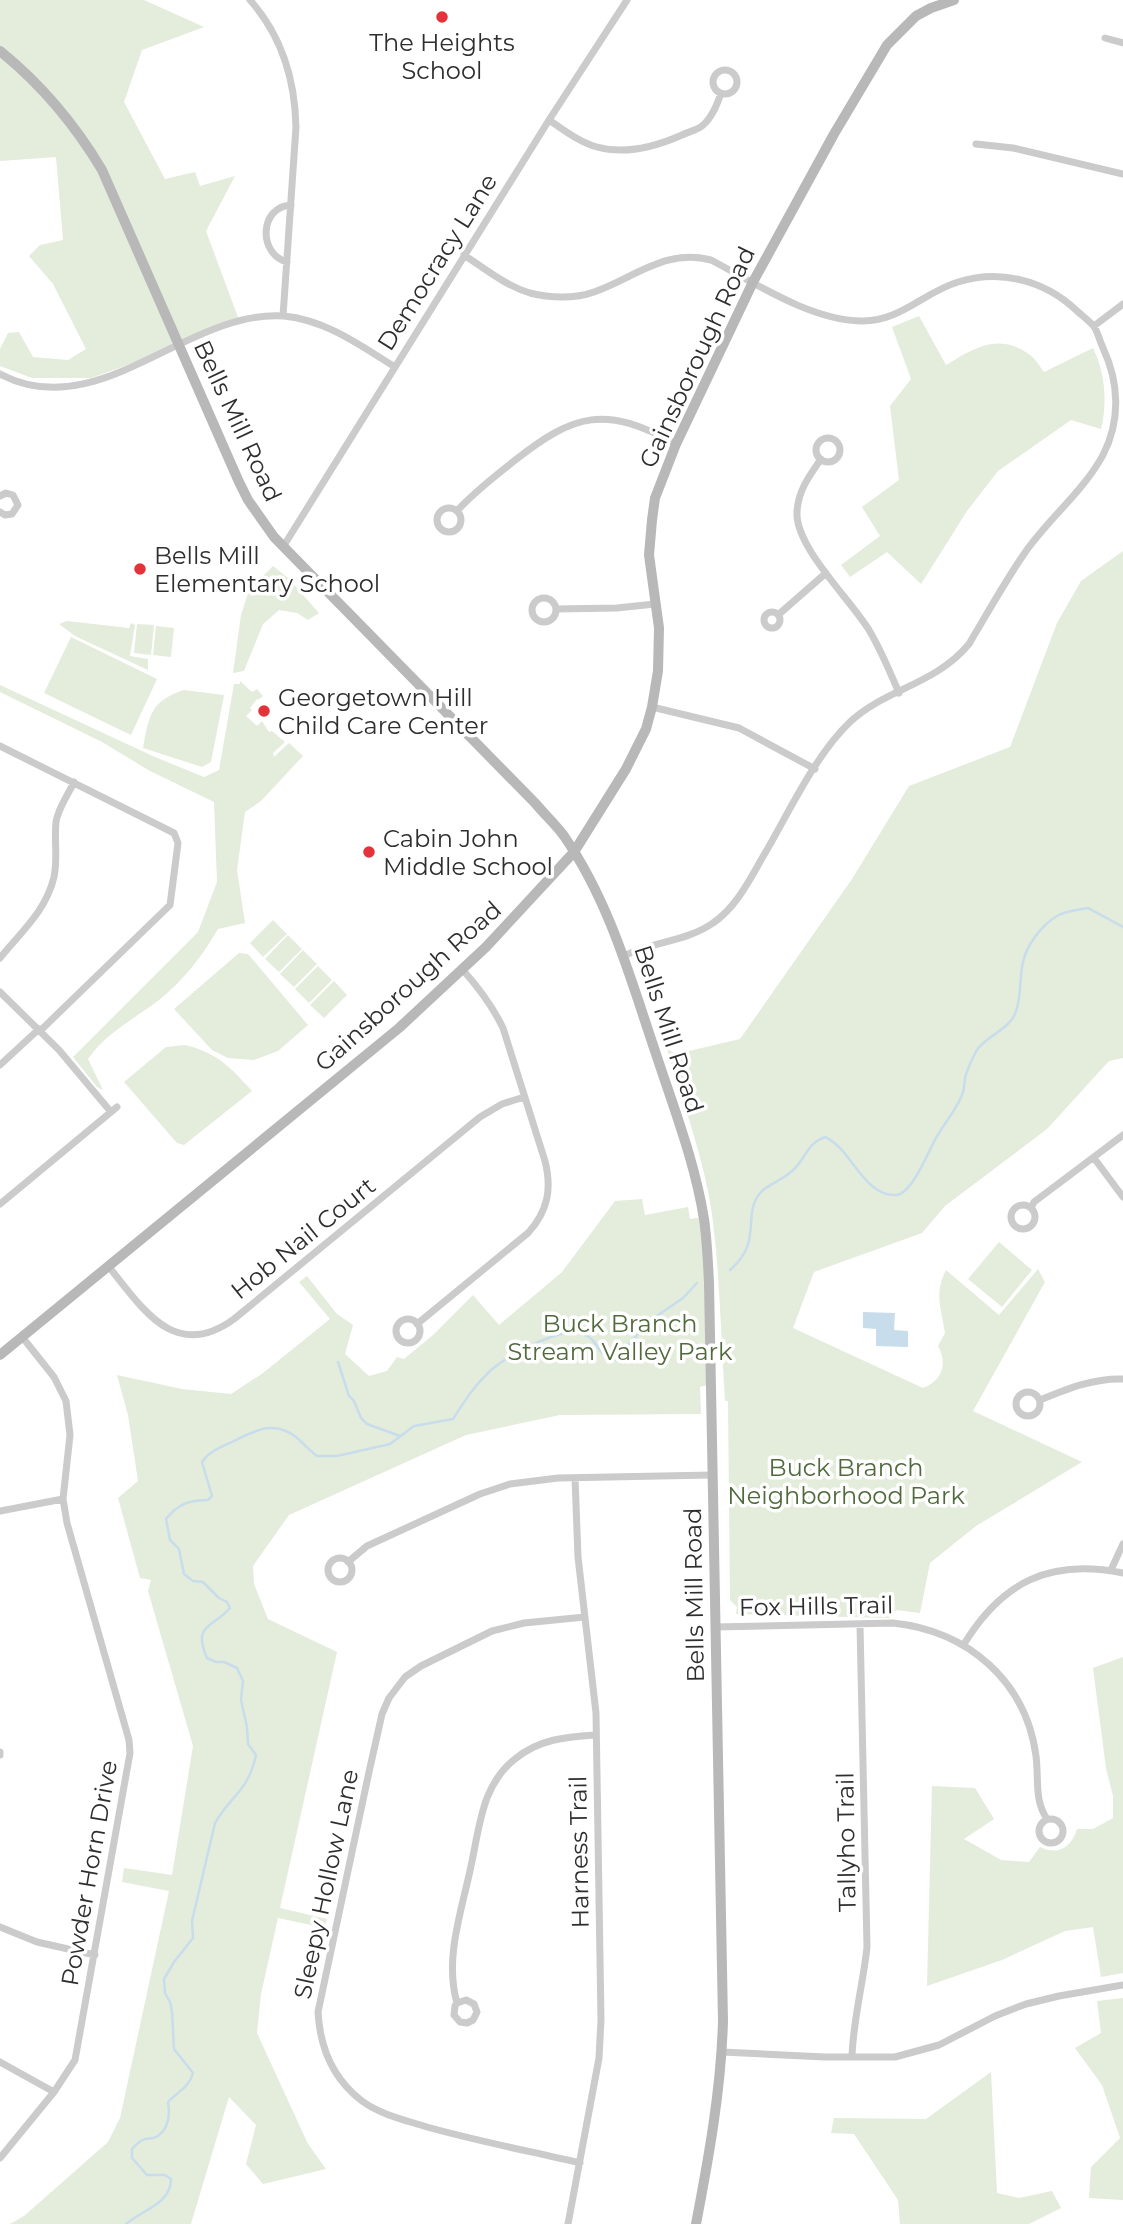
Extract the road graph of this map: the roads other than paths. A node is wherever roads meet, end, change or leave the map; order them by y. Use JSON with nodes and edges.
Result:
{"nodes":[{"id":1,"x":250,"y":0,"type":"edge"},
{"id":2,"x":627,"y":0,"type":"edge"},
{"id":3,"x":954,"y":0,"type":"edge"},
{"id":4,"x":1105,"y":38,"type":"dead end"},
{"id":5,"x":1123,"y":43,"type":"edge"},
{"id":6,"x":0,"y":51,"type":"edge"},
{"id":7,"x":721,"y":93,"type":"dead end"},
{"id":8,"x":549,"y":120,"type":"junction"},
{"id":9,"x":976,"y":144,"type":"dead end"},
{"id":10,"x":1123,"y":174,"type":"edge"},
{"id":11,"x":291,"y":205,"type":"junction"},
{"id":12,"x":464,"y":255,"type":"junction"},
{"id":13,"x":287,"y":262,"type":"junction"},
{"id":14,"x":753,"y":282,"type":"junction"},
{"id":15,"x":1123,"y":304,"type":"edge"},
{"id":16,"x":283,"y":316,"type":"junction"},
{"id":17,"x":1094,"y":326,"type":"junction"},
{"id":18,"x":180,"y":345,"type":"junction"},
{"id":19,"x":395,"y":367,"type":"junction"},
{"id":20,"x":0,"y":374,"type":"edge"},
{"id":21,"x":676,"y":444,"type":"junction"},
{"id":22,"x":821,"y":459,"type":"dead end"},
{"id":23,"x":0,"y":496,"type":"edge"},
{"id":24,"x":457,"y":511,"type":"dead end"},
{"id":25,"x":0,"y":512,"type":"edge"},
{"id":26,"x":283,"y":547,"type":"junction"},
{"id":27,"x":826,"y":573,"type":"junction"},
{"id":28,"x":655,"y":604,"type":"junction"},
{"id":29,"x":556,"y":609,"type":"dead end"},
{"id":30,"x":778,"y":615,"type":"dead end"},
{"id":31,"x":899,"y":693,"type":"junction"},
{"id":32,"x":652,"y":707,"type":"junction"},
{"id":33,"x":0,"y":746,"type":"edge"},
{"id":34,"x":815,"y":769,"type":"junction"},
{"id":35,"x":74,"y":782,"type":"junction"},
{"id":36,"x":574,"y":852,"type":"junction"},
{"id":37,"x":624,"y":956,"type":"junction"},
{"id":38,"x":0,"y":958,"type":"edge"},
{"id":39,"x":462,"y":969,"type":"junction"},
{"id":40,"x":0,"y":992,"type":"edge"},
{"id":41,"x":40,"y":1029,"type":"junction"},
{"id":42,"x":0,"y":1065,"type":"edge"},
{"id":43,"x":524,"y":1097,"type":"junction"},
{"id":44,"x":1123,"y":1135,"type":"edge"},
{"id":45,"x":1094,"y":1158,"type":"junction"},
{"id":46,"x":1123,"y":1197,"type":"edge"},
{"id":47,"x":0,"y":1204,"type":"edge"},
{"id":48,"x":1031,"y":1208,"type":"dead end"},
{"id":49,"x":109,"y":1267,"type":"junction"},
{"id":50,"x":417,"y":1324,"type":"dead end"},
{"id":51,"x":23,"y":1338,"type":"junction"},
{"id":52,"x":0,"y":1355,"type":"edge"},
{"id":53,"x":1123,"y":1379,"type":"edge"},
{"id":54,"x":1040,"y":1400,"type":"dead end"},
{"id":55,"x":712,"y":1475,"type":"junction"},
{"id":56,"x":575,"y":1478,"type":"junction"},
{"id":57,"x":64,"y":1499,"type":"junction"},
{"id":58,"x":0,"y":1511,"type":"edge"},
{"id":59,"x":1123,"y":1544,"type":"edge"},
{"id":60,"x":348,"y":1562,"type":"dead end"},
{"id":61,"x":1111,"y":1570,"type":"junction"},
{"id":62,"x":1123,"y":1573,"type":"edge"},
{"id":63,"x":585,"y":1616,"type":"junction"},
{"id":64,"x":860,"y":1625,"type":"junction"},
{"id":65,"x":715,"y":1627,"type":"junction"},
{"id":66,"x":964,"y":1644,"type":"junction"},
{"id":67,"x":595,"y":1735,"type":"junction"},
{"id":68,"x":1047,"y":1819,"type":"dead end"},
{"id":69,"x":0,"y":1927,"type":"edge"},
{"id":70,"x":95,"y":1955,"type":"junction"},
{"id":71,"x":1123,"y":1985,"type":"edge"},
{"id":72,"x":457,"y":2003,"type":"dead end"},
{"id":73,"x":722,"y":2052,"type":"junction"},
{"id":74,"x":852,"y":2057,"type":"junction"},
{"id":75,"x":0,"y":2062,"type":"edge"},
{"id":76,"x":54,"y":2092,"type":"junction"},
{"id":77,"x":0,"y":2158,"type":"edge"},
{"id":78,"x":580,"y":2163,"type":"junction"},
{"id":79,"x":568,"y":2224,"type":"edge"},
{"id":80,"x":696,"y":2224,"type":"edge"}],
"edges":[{"from":1,"to":11,"type":"street"},
{"from":2,"to":8,"type":"street","name":"Democracy Lane"},
{"from":3,"to":14,"type":"street","name":"Gainsborough Road"},
{"from":4,"to":5,"type":"street"},
{"from":6,"to":18,"type":"street","name":"Bells Mill Road"},
{"from":7,"to":8,"type":"street"},
{"from":8,"to":12,"type":"street","name":"Democracy Lane"},
{"from":9,"to":10,"type":"street"},
{"from":11,"to":13,"type":"street"},
{"from":11,"to":13,"type":"street"},
{"from":12,"to":14,"type":"street"},
{"from":12,"to":19,"type":"street","name":"Democracy Lane"},
{"from":13,"to":16,"type":"street"},
{"from":14,"to":17,"type":"street"},
{"from":14,"to":21,"type":"street","name":"Gainsborough Road"},
{"from":15,"to":17,"type":"street"},
{"from":16,"to":18,"type":"street"},
{"from":16,"to":19,"type":"street"},
{"from":17,"to":31,"type":"street"},
{"from":18,"to":20,"type":"street"},
{"from":18,"to":26,"type":"street","name":"Bells Mill Road"},
{"from":19,"to":26,"type":"street","name":"Democracy Lane"},
{"from":21,"to":24,"type":"street"},
{"from":21,"to":28,"type":"street","name":"Gainsborough Road"},
{"from":22,"to":27,"type":"street"},
{"from":23,"to":25,"type":"street"},
{"from":26,"to":36,"type":"street","name":"Bells Mill Road"},
{"from":27,"to":30,"type":"street"},
{"from":27,"to":31,"type":"street"},
{"from":28,"to":29,"type":"street"},
{"from":28,"to":32,"type":"street","name":"Gainsborough Road"},
{"from":31,"to":34,"type":"street"},
{"from":32,"to":34,"type":"street"},
{"from":32,"to":36,"type":"street","name":"Gainsborough Road"},
{"from":33,"to":35,"type":"street"},
{"from":34,"to":37,"type":"street"},
{"from":35,"to":38,"type":"street"},
{"from":35,"to":41,"type":"street"},
{"from":36,"to":37,"type":"street","name":"Bells Mill Road"},
{"from":36,"to":39,"type":"street","name":"Gainsborough Road"},
{"from":37,"to":55,"type":"street","name":"Bells Mill Road"},
{"from":39,"to":43,"type":"street"},
{"from":39,"to":49,"type":"street","name":"Gainsborough Road"},
{"from":40,"to":41,"type":"street"},
{"from":41,"to":42,"type":"street"},
{"from":41,"to":47,"type":"street"},
{"from":43,"to":49,"type":"street","name":"Hob Nail Court"},
{"from":43,"to":50,"type":"street"},
{"from":44,"to":45,"type":"street"},
{"from":45,"to":46,"type":"street"},
{"from":45,"to":48,"type":"street"},
{"from":49,"to":51,"type":"street","name":"Gainsborough Road"},
{"from":51,"to":52,"type":"street","name":"Gainsborough Road"},
{"from":51,"to":57,"type":"street","name":"Powder Horn Drive"},
{"from":53,"to":54,"type":"street"},
{"from":55,"to":56,"type":"street"},
{"from":55,"to":65,"type":"street","name":"Bells Mill Road"},
{"from":56,"to":60,"type":"street"},
{"from":56,"to":63,"type":"street","name":"Harness Trail"},
{"from":57,"to":58,"type":"street"},
{"from":57,"to":70,"type":"street","name":"Powder Horn Drive"},
{"from":59,"to":61,"type":"street"},
{"from":61,"to":62,"type":"street"},
{"from":61,"to":66,"type":"street"},
{"from":63,"to":67,"type":"street","name":"Harness Trail"},
{"from":63,"to":78,"type":"street","name":"Sleepy Hollow Lane"},
{"from":64,"to":65,"type":"street","name":"Fox Hills Trail"},
{"from":64,"to":66,"type":"street","name":"Fox Hills Trail"},
{"from":64,"to":74,"type":"street","name":"Tallyho Trail"},
{"from":65,"to":73,"type":"street","name":"Bells Mill Road"},
{"from":66,"to":68,"type":"street","name":"Fox Hills Trail"},
{"from":67,"to":72,"type":"street"},
{"from":67,"to":78,"type":"street","name":"Harness Trail"},
{"from":69,"to":70,"type":"street"},
{"from":70,"to":76,"type":"street","name":"Powder Horn Drive"},
{"from":71,"to":74,"type":"street"},
{"from":73,"to":74,"type":"street"},
{"from":73,"to":80,"type":"street","name":"Bells Mill Road"},
{"from":75,"to":76,"type":"street"},
{"from":76,"to":77,"type":"street","name":"Powder Horn Drive"},
{"from":78,"to":79,"type":"street","name":"Harness Trail"}]}
